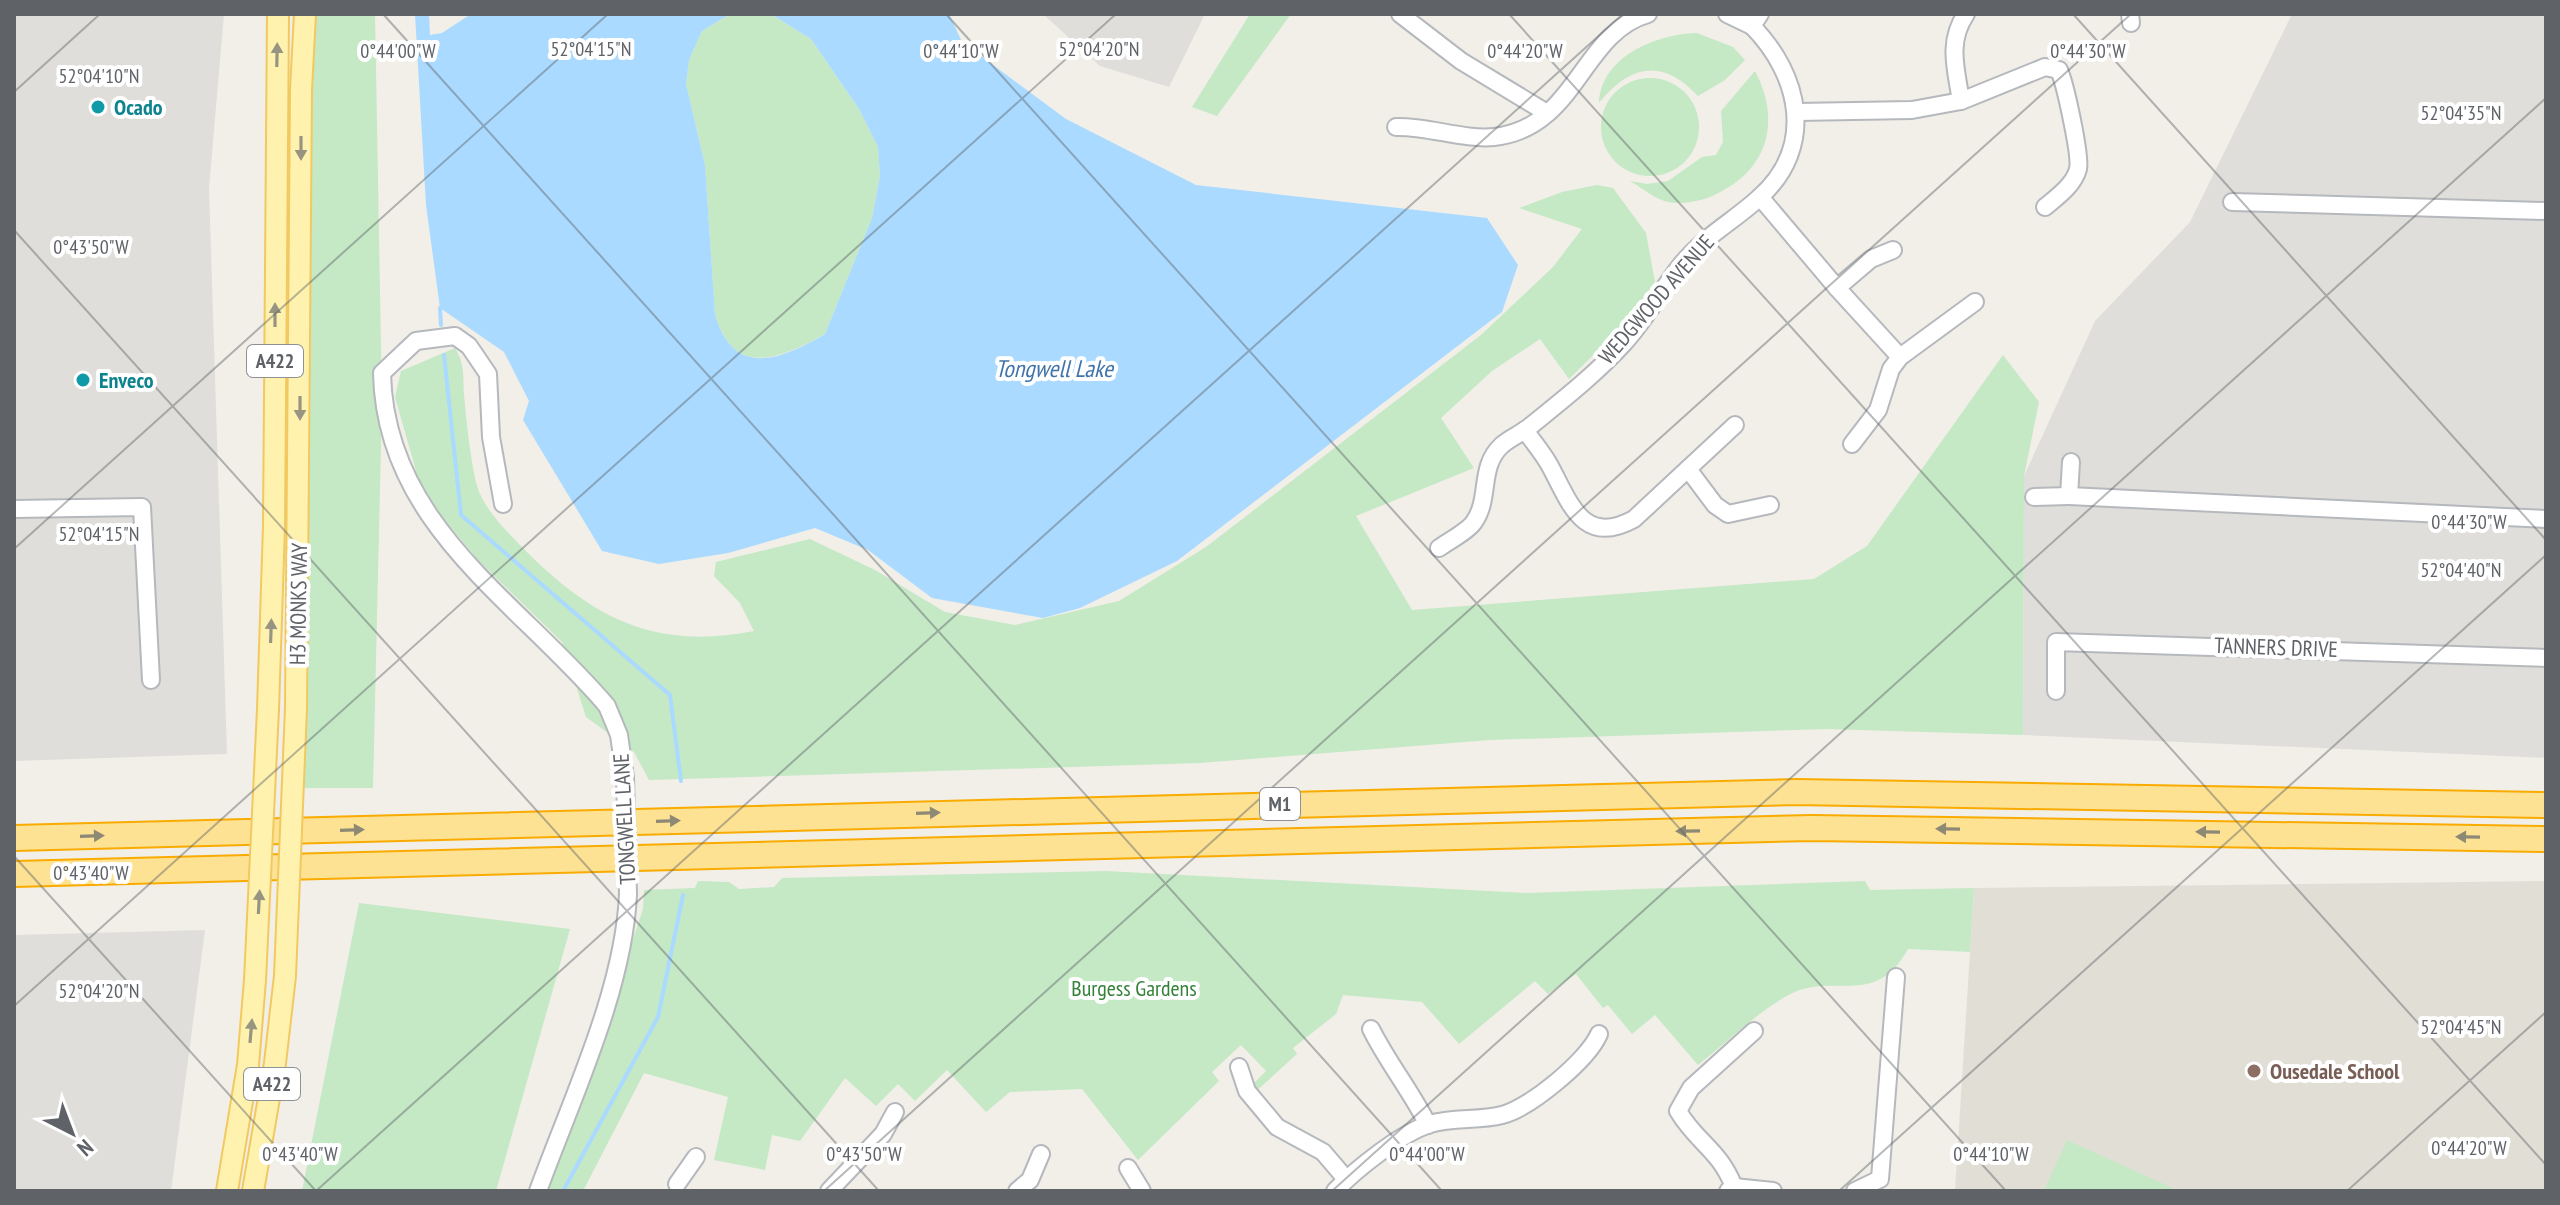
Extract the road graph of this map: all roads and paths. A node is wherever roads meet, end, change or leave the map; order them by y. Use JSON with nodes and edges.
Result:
{"nodes":[{"id":1,"x":278,"y":14,"type":"edge"},
{"id":2,"x":305,"y":14,"type":"edge"},
{"id":3,"x":1400,"y":14,"type":"edge"},
{"id":4,"x":1727,"y":14,"type":"edge"},
{"id":5,"x":1966,"y":14,"type":"edge"},
{"id":6,"x":1639,"y":15,"type":"edge"},
{"id":7,"x":1756,"y":20,"type":"edge"},
{"id":8,"x":1961,"y":101,"type":"junction"},
{"id":9,"x":1797,"y":112,"type":"junction"},
{"id":10,"x":1547,"y":113,"type":"junction"},
{"id":11,"x":1396,"y":127,"type":"dead end"},
{"id":12,"x":1760,"y":197,"type":"junction"},
{"id":13,"x":2232,"y":202,"type":"dead end"},
{"id":14,"x":2045,"y":207,"type":"dead end"},
{"id":15,"x":2546,"y":211,"type":"edge"},
{"id":16,"x":1893,"y":250,"type":"dead end"},
{"id":17,"x":1837,"y":288,"type":"junction"},
{"id":18,"x":1975,"y":302,"type":"dead end"},
{"id":19,"x":1900,"y":357,"type":"junction"},
{"id":20,"x":1735,"y":425,"type":"dead end"},
{"id":21,"x":1525,"y":430,"type":"junction"},
{"id":22,"x":1852,"y":444,"type":"dead end"},
{"id":23,"x":2071,"y":462,"type":"dead end"},
{"id":24,"x":1688,"y":469,"type":"junction"},
{"id":25,"x":2069,"y":496,"type":"junction"},
{"id":26,"x":2034,"y":497,"type":"dead end"},
{"id":27,"x":503,"y":504,"type":"dead end"},
{"id":28,"x":1770,"y":505,"type":"dead end"},
{"id":29,"x":14,"y":509,"type":"edge"},
{"id":30,"x":2546,"y":519,"type":"edge"},
{"id":31,"x":1439,"y":548,"type":"dead end"},
{"id":32,"x":2546,"y":658,"type":"edge"},
{"id":33,"x":151,"y":680,"type":"dead end"},
{"id":34,"x":2056,"y":691,"type":"dead end"},
{"id":35,"x":2546,"y":805,"type":"edge"},
{"id":36,"x":14,"y":838,"type":"edge"},
{"id":37,"x":2546,"y":839,"type":"edge"},
{"id":38,"x":14,"y":874,"type":"edge"},
{"id":39,"x":1896,"y":977,"type":"dead end"},
{"id":40,"x":1371,"y":1029,"type":"dead end"},
{"id":41,"x":1754,"y":1031,"type":"dead end"},
{"id":42,"x":1599,"y":1034,"type":"dead end"},
{"id":43,"x":1239,"y":1067,"type":"dead end"},
{"id":44,"x":895,"y":1112,"type":"dead end"},
{"id":45,"x":1428,"y":1125,"type":"junction"},
{"id":46,"x":1041,"y":1154,"type":"dead end"},
{"id":47,"x":696,"y":1157,"type":"dead end"},
{"id":48,"x":1128,"y":1168,"type":"dead end"},
{"id":49,"x":1340,"y":1185,"type":"edge"},
{"id":50,"x":678,"y":1189,"type":"edge"},
{"id":51,"x":1731,"y":1189,"type":"edge"},
{"id":52,"x":227,"y":1191,"type":"edge"},
{"id":53,"x":253,"y":1191,"type":"edge"},
{"id":54,"x":538,"y":1191,"type":"edge"},
{"id":55,"x":829,"y":1191,"type":"edge"},
{"id":56,"x":1017,"y":1191,"type":"edge"},
{"id":57,"x":1142,"y":1191,"type":"edge"},
{"id":58,"x":1773,"y":1191,"type":"edge"},
{"id":59,"x":1855,"y":1191,"type":"edge"}],
"edges":[{"from":52,"to":1,"type":"main road","name":"H3 MONKS WAY","number":"A422","one_way":true,"bridge":true},
{"from":2,"to":53,"type":"main road","name":"H3 MONKS WAY","number":"A422","one_way":true,"bridge":true},
{"from":3,"to":10,"type":"street"},
{"from":4,"to":7,"type":"street","name":"WEDGWOOD AVENUE"},
{"from":5,"to":8,"type":"street"},
{"from":6,"to":10,"type":"street"},
{"from":7,"to":9,"type":"street","name":"WEDGWOOD AVENUE"},
{"from":8,"to":9,"type":"street"},
{"from":8,"to":14,"type":"street"},
{"from":9,"to":12,"type":"street","name":"WEDGWOOD AVENUE"},
{"from":10,"to":11,"type":"street"},
{"from":12,"to":17,"type":"street"},
{"from":12,"to":21,"type":"street","name":"WEDGWOOD AVENUE"},
{"from":13,"to":15,"type":"street"},
{"from":16,"to":17,"type":"street"},
{"from":17,"to":19,"type":"street"},
{"from":18,"to":19,"type":"street"},
{"from":19,"to":22,"type":"street"},
{"from":20,"to":24,"type":"street"},
{"from":21,"to":24,"type":"street"},
{"from":21,"to":31,"type":"street","name":"WEDGWOOD AVENUE"},
{"from":23,"to":25,"type":"street"},
{"from":24,"to":28,"type":"street"},
{"from":25,"to":26,"type":"street"},
{"from":25,"to":30,"type":"street"},
{"from":27,"to":54,"type":"street","name":"TONGWELL LANE","bridge":true},
{"from":29,"to":33,"type":"street"},
{"from":32,"to":34,"type":"street","name":"TANNERS DRIVE"},
{"from":36,"to":35,"type":"highway","number":"M1","one_way":true},
{"from":37,"to":38,"type":"highway","number":"M1","one_way":true},
{"from":39,"to":59,"type":"street"},
{"from":40,"to":45,"type":"street"},
{"from":41,"to":51,"type":"street"},
{"from":42,"to":45,"type":"street"},
{"from":43,"to":49,"type":"street"},
{"from":44,"to":55,"type":"street"},
{"from":45,"to":49,"type":"street"},
{"from":46,"to":56,"type":"street"},
{"from":47,"to":50,"type":"street"},
{"from":48,"to":57,"type":"street"},
{"from":51,"to":58,"type":"street"}]}
